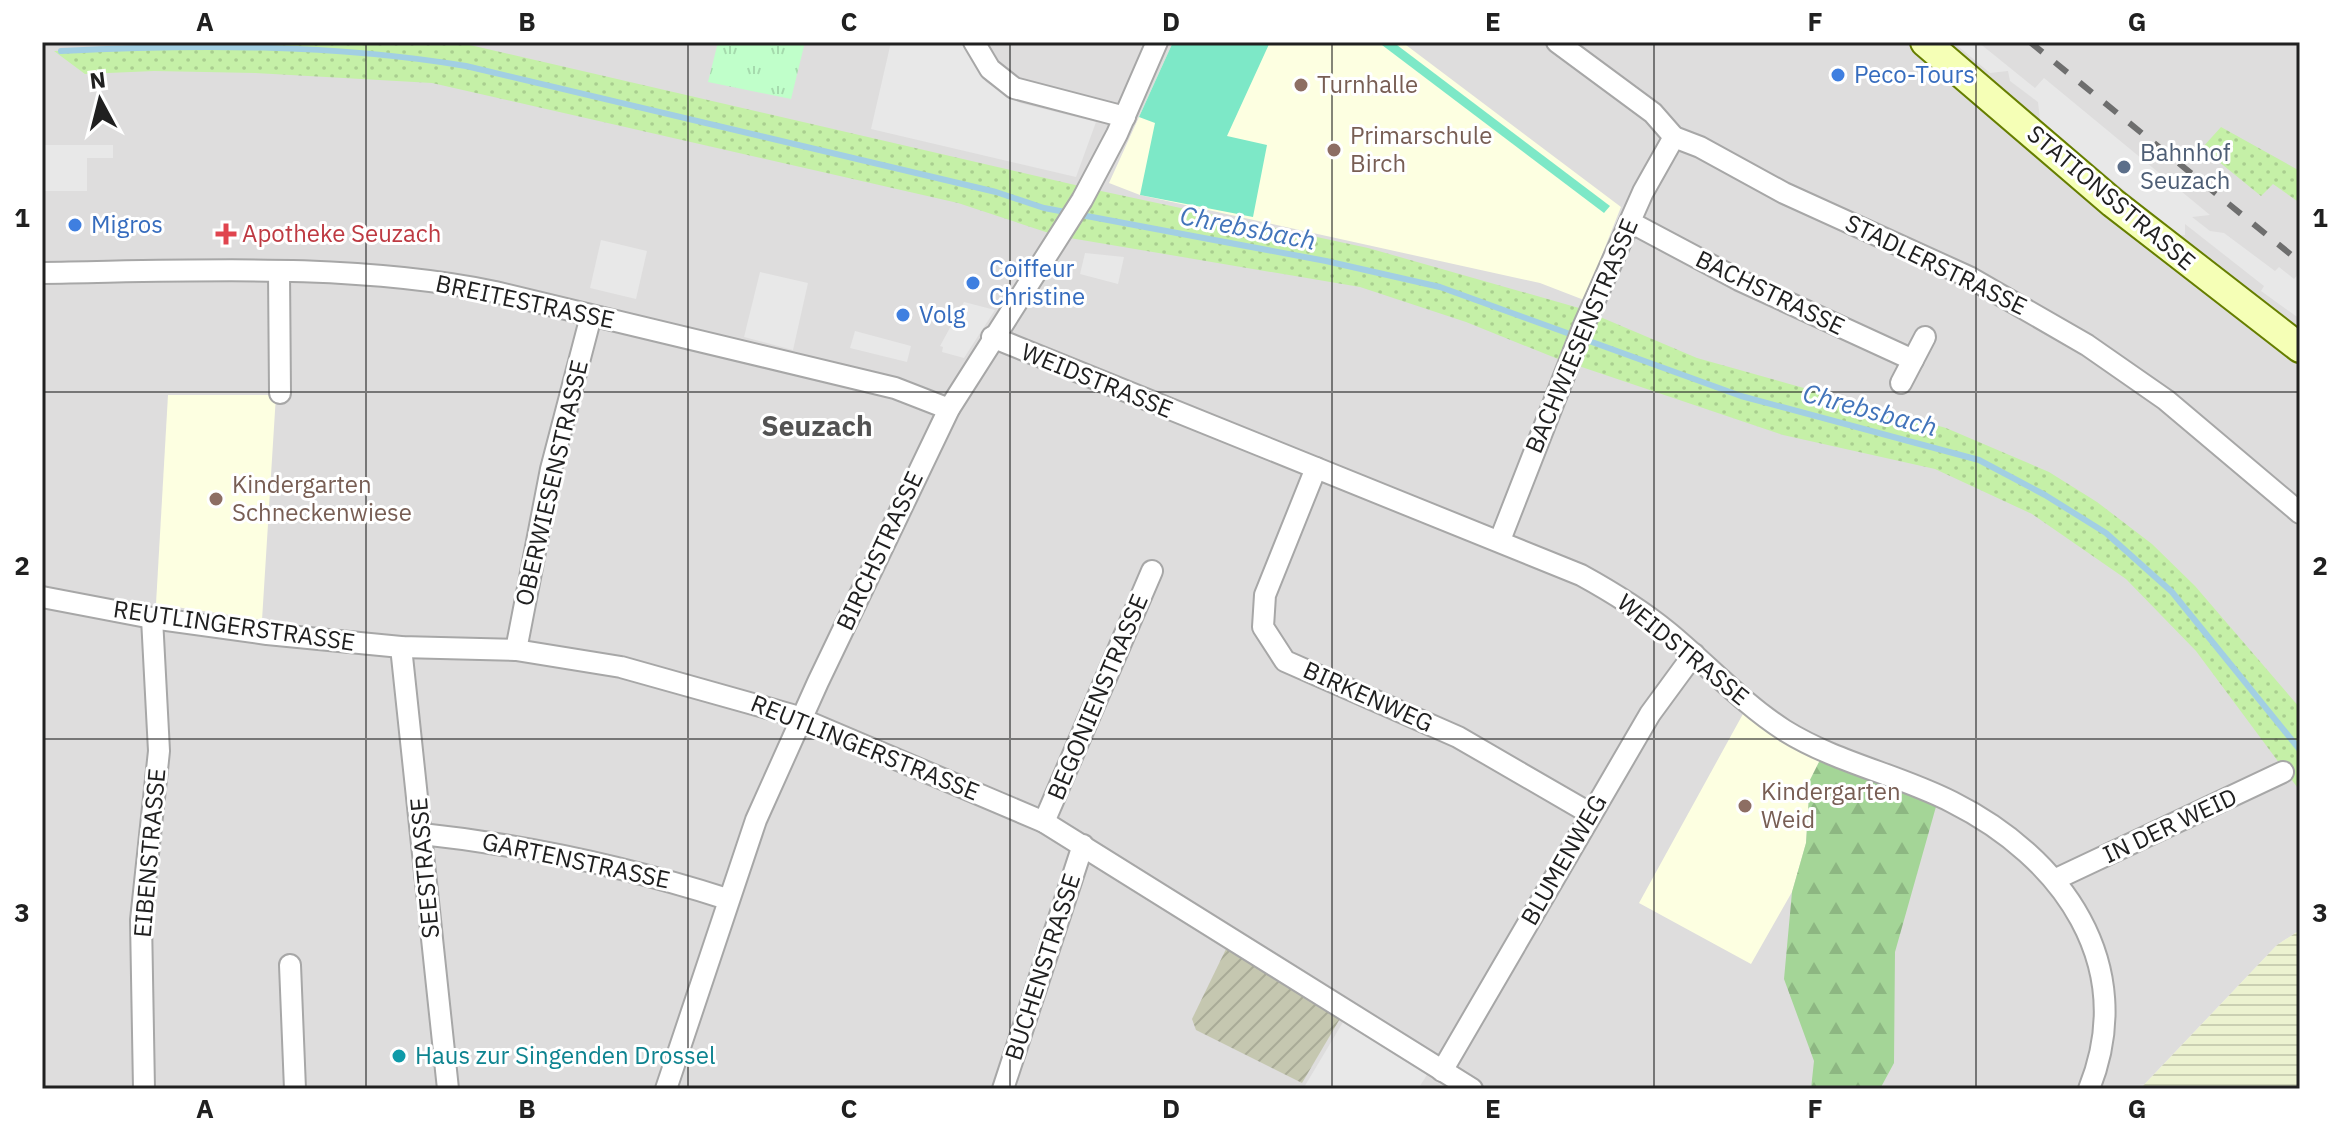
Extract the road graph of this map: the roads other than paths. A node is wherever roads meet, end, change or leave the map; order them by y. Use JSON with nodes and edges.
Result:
{"nodes":[{"id":1,"x":974,"y":42,"type":"edge"},
{"id":2,"x":1157,"y":42,"type":"edge"},
{"id":3,"x":1557,"y":42,"type":"edge"},
{"id":4,"x":1925,"y":42,"type":"edge"},
{"id":5,"x":1125,"y":117,"type":"junction"},
{"id":6,"x":1674,"y":137,"type":"junction"},
{"id":7,"x":1630,"y":222,"type":"junction"},
{"id":8,"x":42,"y":273,"type":"edge"},
{"id":9,"x":279,"y":273,"type":"junction"},
{"id":10,"x":591,"y":316,"type":"junction"},
{"id":11,"x":992,"y":337,"type":"junction"},
{"id":12,"x":1925,"y":337,"type":"dead end"},
{"id":13,"x":2300,"y":348,"type":"edge"},
{"id":14,"x":1913,"y":360,"type":"junction"},
{"id":15,"x":1901,"y":383,"type":"dead end"},
{"id":16,"x":280,"y":393,"type":"dead end"},
{"id":17,"x":949,"y":409,"type":"junction"},
{"id":18,"x":1316,"y":468,"type":"junction"},
{"id":19,"x":2300,"y":513,"type":"edge"},
{"id":20,"x":1500,"y":540,"type":"junction"},
{"id":21,"x":1152,"y":571,"type":"dead end"},
{"id":22,"x":42,"y":597,"type":"edge"},
{"id":23,"x":152,"y":618,"type":"junction"},
{"id":24,"x":401,"y":647,"type":"junction"},
{"id":25,"x":516,"y":650,"type":"junction"},
{"id":26,"x":1694,"y":654,"type":"junction"},
{"id":27,"x":801,"y":719,"type":"junction"},
{"id":28,"x":2283,"y":772,"type":"dead end"},
{"id":29,"x":1591,"y":814,"type":"junction"},
{"id":30,"x":1044,"y":822,"type":"junction"},
{"id":31,"x":422,"y":834,"type":"junction"},
{"id":32,"x":1083,"y":845,"type":"junction"},
{"id":33,"x":2056,"y":879,"type":"junction"},
{"id":34,"x":727,"y":899,"type":"junction"},
{"id":35,"x":290,"y":965,"type":"dead end"},
{"id":36,"x":1442,"y":1071,"type":"junction"},
{"id":37,"x":144,"y":1089,"type":"edge"},
{"id":38,"x":295,"y":1089,"type":"edge"},
{"id":39,"x":448,"y":1089,"type":"edge"},
{"id":40,"x":666,"y":1089,"type":"edge"},
{"id":41,"x":1003,"y":1089,"type":"edge"},
{"id":42,"x":1472,"y":1089,"type":"edge"},
{"id":43,"x":2089,"y":1089,"type":"edge"}],
"edges":[{"from":1,"to":5,"type":"street"},
{"from":2,"to":5,"type":"street","name":"BIRCHSTRASSE"},
{"from":3,"to":6,"type":"street","name":"STADLERSTRASSE"},
{"from":4,"to":13,"type":"main road","name":"STATIONSSTRASSE"},
{"from":5,"to":11,"type":"street","name":"BIRCHSTRASSE"},
{"from":6,"to":7,"type":"street","name":"BACHWIESENSTRASSE"},
{"from":6,"to":19,"type":"street","name":"STADLERSTRASSE"},
{"from":7,"to":14,"type":"street","name":"BACHSTRASSE"},
{"from":7,"to":20,"type":"street","name":"BACHWIESENSTRASSE"},
{"from":8,"to":9,"type":"street","name":"BREITESTRASSE"},
{"from":9,"to":10,"type":"street","name":"BREITESTRASSE"},
{"from":9,"to":16,"type":"street"},
{"from":10,"to":17,"type":"street","name":"BREITESTRASSE"},
{"from":10,"to":25,"type":"street","name":"OBERWIESENSTRASSE"},
{"from":11,"to":17,"type":"street","name":"BIRCHSTRASSE"},
{"from":11,"to":18,"type":"street","name":"WEIDSTRASSE"},
{"from":12,"to":14,"type":"street"},
{"from":14,"to":15,"type":"street"},
{"from":17,"to":27,"type":"street","name":"BIRCHSTRASSE"},
{"from":18,"to":20,"type":"street","name":"WEIDSTRASSE"},
{"from":18,"to":29,"type":"street","name":"BIRKENWEG"},
{"from":20,"to":26,"type":"street","name":"WEIDSTRASSE"},
{"from":21,"to":30,"type":"street","name":"BEGONIENSTRASSE"},
{"from":22,"to":23,"type":"street","name":"REUTLINGERSTRASSE"},
{"from":23,"to":24,"type":"street","name":"REUTLINGERSTRASSE"},
{"from":23,"to":37,"type":"street","name":"EIBENSTRASSE"},
{"from":24,"to":25,"type":"street","name":"REUTLINGERSTRASSE"},
{"from":24,"to":31,"type":"street","name":"SEESTRASSE"},
{"from":25,"to":27,"type":"street","name":"REUTLINGERSTRASSE"},
{"from":26,"to":29,"type":"street","name":"BLUMENWEG"},
{"from":26,"to":33,"type":"street","name":"WEIDSTRASSE"},
{"from":27,"to":30,"type":"street","name":"REUTLINGERSTRASSE"},
{"from":27,"to":34,"type":"street","name":"BIRCHSTRASSE"},
{"from":28,"to":33,"type":"street","name":"IN DER WEID"},
{"from":29,"to":36,"type":"street","name":"BLUMENWEG"},
{"from":30,"to":32,"type":"street","name":"REUTLINGERSTRASSE"},
{"from":31,"to":34,"type":"street","name":"GARTENSTRASSE"},
{"from":31,"to":39,"type":"street","name":"SEESTRASSE"},
{"from":32,"to":36,"type":"street","name":"REUTLINGERSTRASSE"},
{"from":32,"to":41,"type":"street","name":"BUCHENSTRASSE"},
{"from":33,"to":43,"type":"street","name":"WEIDSTRASSE"},
{"from":34,"to":40,"type":"street","name":"BIRCHSTRASSE"},
{"from":35,"to":38,"type":"street"},
{"from":36,"to":42,"type":"street","name":"REUTLINGERSTRASSE"}]}
